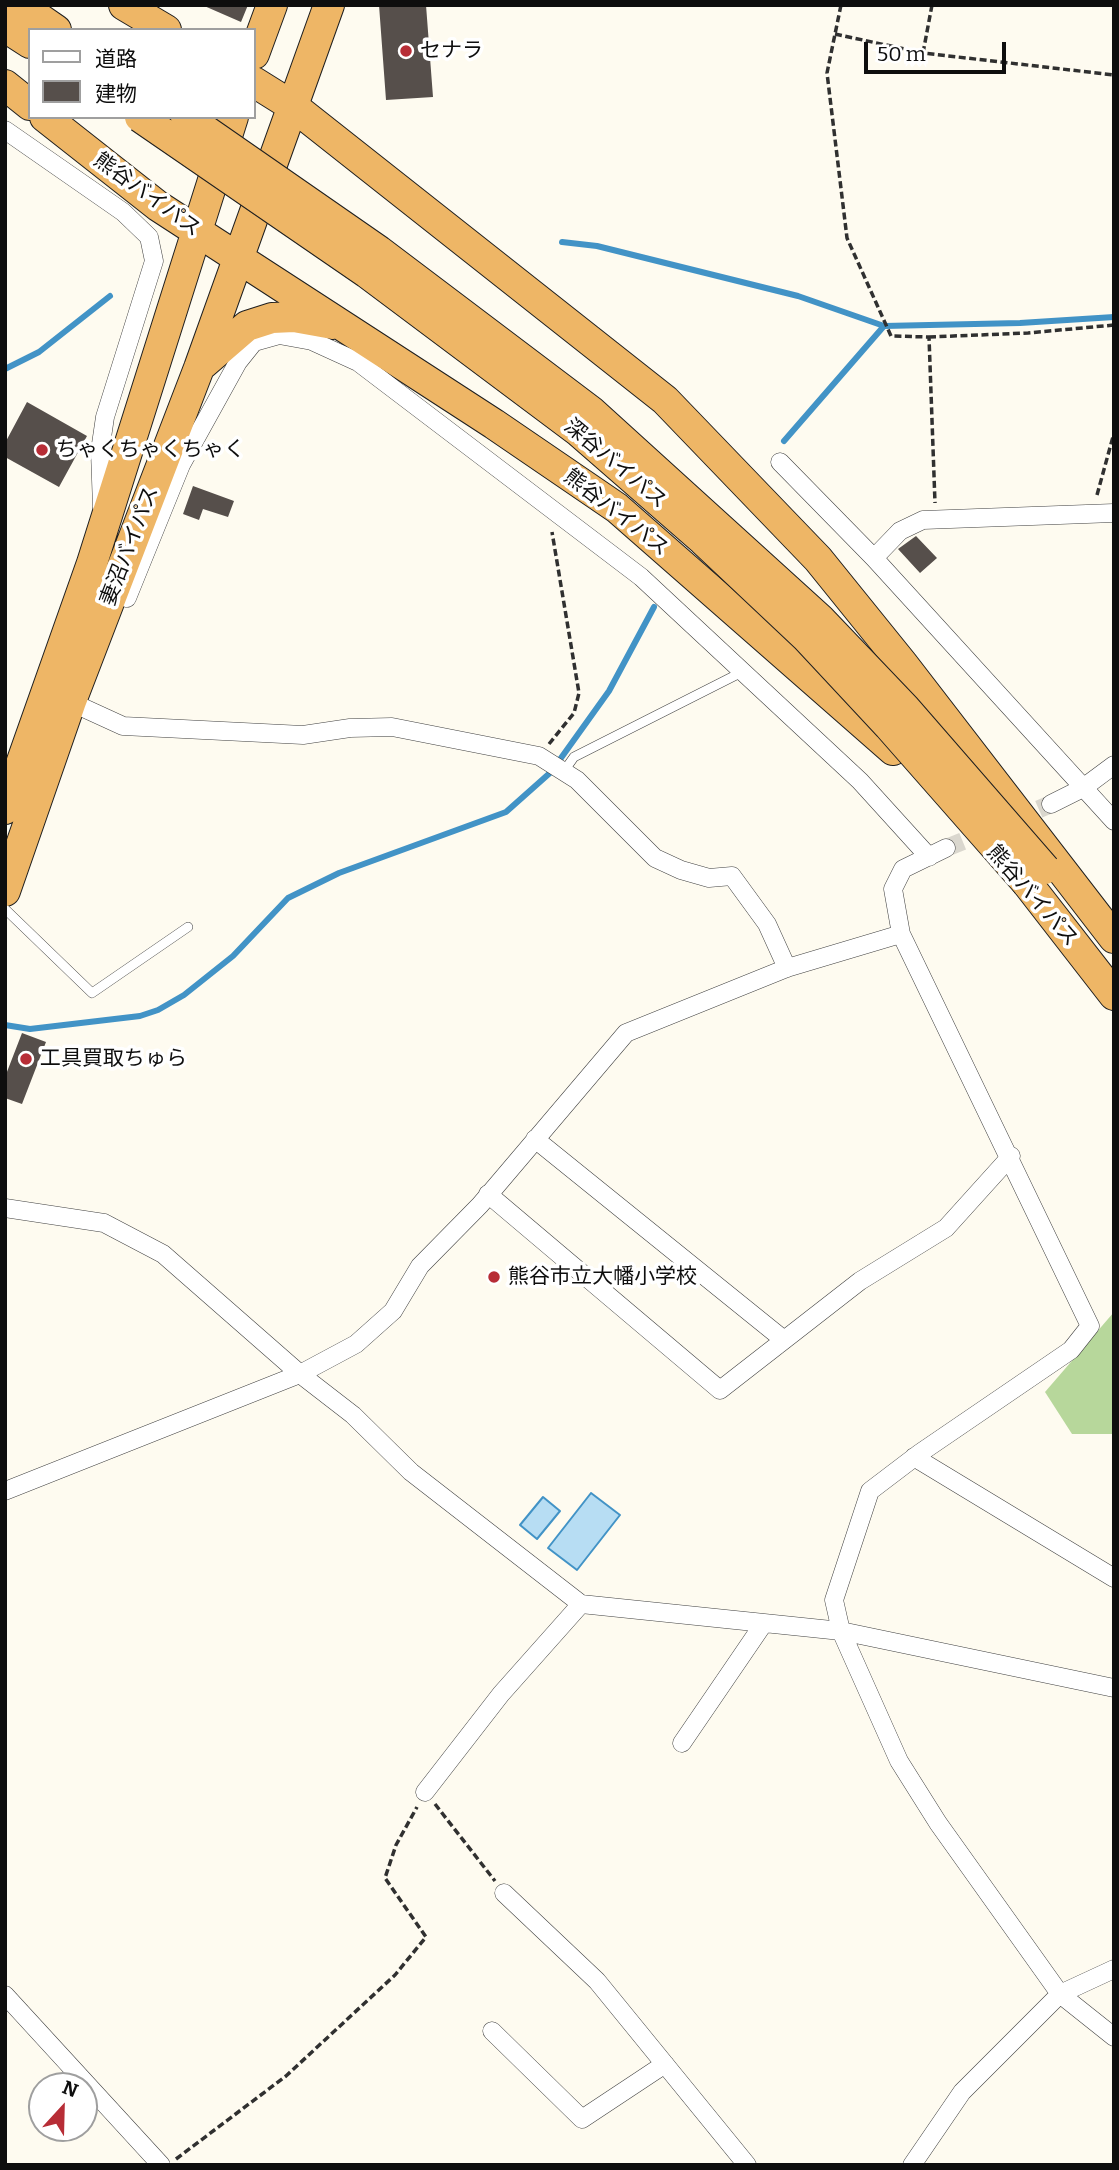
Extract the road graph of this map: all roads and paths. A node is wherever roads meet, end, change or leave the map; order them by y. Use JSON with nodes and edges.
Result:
{"nodes":[{"id":1,"x":20,"y":5,"type":"edge"},
{"id":2,"x":124,"y":5,"type":"edge"},
{"id":3,"x":272,"y":5,"type":"edge"},
{"id":4,"x":329,"y":5,"type":"edge"},
{"id":5,"x":841,"y":5,"type":"edge"},
{"id":6,"x":932,"y":5,"type":"edge"},
{"id":7,"x":5,"y":27,"type":"edge"},
{"id":8,"x":54,"y":28,"type":"edge"},
{"id":9,"x":163,"y":28,"type":"edge"},
{"id":10,"x":835,"y":34,"type":"junction"},
{"id":11,"x":28,"y":42,"type":"edge"},
{"id":12,"x":256,"y":49,"type":"edge"},
{"id":13,"x":923,"y":53,"type":"junction"},
{"id":14,"x":1114,"y":75,"type":"edge"},
{"id":15,"x":256,"y":83,"type":"edge"},
{"id":16,"x":5,"y":85,"type":"edge"},
{"id":17,"x":28,"y":103,"type":"edge"},
{"id":18,"x":294,"y":107,"type":"junction"},
{"id":19,"x":47,"y":119,"type":"edge"},
{"id":20,"x":143,"y":119,"type":"edge"},
{"id":21,"x":189,"y":119,"type":"edge"},
{"id":22,"x":232,"y":119,"type":"edge"},
{"id":23,"x":5,"y":130,"type":"edge"},
{"id":24,"x":197,"y":232,"type":"junction"},
{"id":25,"x":239,"y":257,"type":"junction"},
{"id":26,"x":344,"y":325,"type":"junction"},
{"id":27,"x":1114,"y":325,"type":"edge"},
{"id":28,"x":929,"y":337,"type":"junction"},
{"id":29,"x":199,"y":368,"type":"junction"},
{"id":30,"x":1114,"y":433,"type":"edge"},
{"id":31,"x":780,"y":462,"type":"dead end"},
{"id":32,"x":548,"y":506,"type":"junction"},
{"id":33,"x":1114,"y":513,"type":"edge"},
{"id":34,"x":1092,"y":514,"type":"junction"},
{"id":35,"x":935,"y":522,"type":"junction"},
{"id":36,"x":103,"y":527,"type":"junction"},
{"id":37,"x":874,"y":558,"type":"junction"},
{"id":38,"x":113,"y":593,"type":"junction"},
{"id":39,"x":744,"y":671,"type":"junction"},
{"id":40,"x":59,"y":697,"type":"junction"},
{"id":41,"x":542,"y":757,"type":"junction"},
{"id":42,"x":1114,"y":765,"type":"edge"},
{"id":43,"x":563,"y":771,"type":"junction"},
{"id":44,"x":1083,"y":788,"type":"junction"},
{"id":45,"x":1051,"y":804,"type":"tunnel mouth"},
{"id":46,"x":5,"y":809,"type":"edge"},
{"id":47,"x":1114,"y":821,"type":"edge"},
{"id":48,"x":946,"y":848,"type":"tunnel mouth"},
{"id":49,"x":929,"y":857,"type":"junction"},
{"id":50,"x":1036,"y":876,"type":"junction"},
{"id":51,"x":5,"y":891,"type":"edge"},
{"id":52,"x":5,"y":909,"type":"edge"},
{"id":53,"x":188,"y":927,"type":"dead end"},
{"id":54,"x":901,"y":934,"type":"junction"},
{"id":55,"x":1114,"y":938,"type":"edge"},
{"id":56,"x":1114,"y":958,"type":"edge"},
{"id":57,"x":787,"y":968,"type":"junction"},
{"id":58,"x":1114,"y":995,"type":"edge"},
{"id":59,"x":535,"y":1139,"type":"junction"},
{"id":60,"x":1011,"y":1156,"type":"junction"},
{"id":61,"x":488,"y":1194,"type":"junction"},
{"id":62,"x":5,"y":1208,"type":"edge"},
{"id":63,"x":784,"y":1340,"type":"junction"},
{"id":64,"x":300,"y":1374,"type":"junction"},
{"id":65,"x":914,"y":1457,"type":"junction"},
{"id":66,"x":5,"y":1491,"type":"edge"},
{"id":67,"x":1114,"y":1578,"type":"edge"},
{"id":68,"x":582,"y":1604,"type":"junction"},
{"id":69,"x":764,"y":1623,"type":"junction"},
{"id":70,"x":841,"y":1631,"type":"junction"},
{"id":71,"x":1114,"y":1688,"type":"edge"},
{"id":72,"x":682,"y":1743,"type":"dead end"},
{"id":73,"x":425,"y":1792,"type":"junction"},
{"id":74,"x":505,"y":1893,"type":"joint"},
{"id":75,"x":1114,"y":1969,"type":"edge"},
{"id":76,"x":1060,"y":1994,"type":"junction"},
{"id":77,"x":5,"y":1995,"type":"edge"},
{"id":78,"x":492,"y":2032,"type":"dead end"},
{"id":79,"x":1114,"y":2037,"type":"edge"},
{"id":80,"x":665,"y":2064,"type":"junction"},
{"id":81,"x":161,"y":2165,"type":"edge"},
{"id":82,"x":169,"y":2165,"type":"edge"},
{"id":83,"x":747,"y":2165,"type":"edge"},
{"id":84,"x":912,"y":2165,"type":"edge"}],
"edges":[{"from":1,"to":8,"type":"highway"},
{"from":2,"to":9,"type":"highway"},
{"from":3,"to":12,"type":"highway"},
{"from":4,"to":18,"type":"highway","name":"妻沼バイパス"},
{"from":5,"to":10,"type":"path"},
{"from":6,"to":13,"type":"path"},
{"from":7,"to":11,"type":"highway"},
{"from":10,"to":13,"type":"path"},
{"from":10,"to":28,"type":"path"},
{"from":13,"to":14,"type":"path"},
{"from":15,"to":18,"type":"highway"},
{"from":16,"to":17,"type":"highway"},
{"from":18,"to":25,"type":"highway","name":"妻沼バイパス"},
{"from":18,"to":55,"type":"highway"},
{"from":19,"to":24,"type":"highway","name":"熊谷バイパス"},
{"from":20,"to":50,"type":"highway","name":"深谷バイパス","bridge":true},
{"from":21,"to":50,"type":"highway","name":"深谷バイパス","bridge":true},
{"from":22,"to":24,"type":"highway","name":"妻沼バイパス"},
{"from":23,"to":36,"type":"street"},
{"from":24,"to":25,"type":"highway","name":"熊谷バイパス"},
{"from":24,"to":36,"type":"highway","name":"妻沼バイパス"},
{"from":25,"to":26,"type":"highway","name":"熊谷バイパス"},
{"from":25,"to":29,"type":"highway","name":"妻沼バイパス"},
{"from":26,"to":29,"type":"highway"},
{"from":26,"to":50,"type":"highway","name":"熊谷バイパス","bridge":true},
{"from":27,"to":28,"type":"path"},
{"from":28,"to":35,"type":"path"},
{"from":29,"to":38,"type":"highway","name":"妻沼バイパス"},
{"from":30,"to":34,"type":"path"},
{"from":31,"to":37,"type":"street"},
{"from":32,"to":38,"type":"street"},
{"from":32,"to":39,"type":"street"},
{"from":32,"to":41,"type":"path"},
{"from":33,"to":34,"type":"street"},
{"from":34,"to":35,"type":"street"},
{"from":35,"to":37,"type":"street"},
{"from":36,"to":40,"type":"highway","name":"妻沼バイパス"},
{"from":37,"to":44,"type":"street"},
{"from":38,"to":40,"type":"highway","name":"妻沼バイパス"},
{"from":39,"to":43,"type":"lane"},
{"from":39,"to":49,"type":"street"},
{"from":40,"to":41,"type":"street"},
{"from":40,"to":46,"type":"highway","name":"妻沼バイパス"},
{"from":40,"to":51,"type":"highway","name":"妻沼バイパス"},
{"from":41,"to":43,"type":"street"},
{"from":42,"to":44,"type":"street"},
{"from":43,"to":57,"type":"street"},
{"from":44,"to":45,"type":"street"},
{"from":44,"to":47,"type":"street"},
{"from":48,"to":49,"type":"street"},
{"from":49,"to":54,"type":"street"},
{"from":50,"to":56,"type":"highway","name":"熊谷バイパス"},
{"from":50,"to":58,"type":"highway","name":"熊谷バイパス"},
{"from":52,"to":53,"type":"lane"},
{"from":54,"to":57,"type":"street"},
{"from":54,"to":60,"type":"street"},
{"from":57,"to":59,"type":"street"},
{"from":59,"to":61,"type":"street"},
{"from":59,"to":63,"type":"street"},
{"from":60,"to":63,"type":"street"},
{"from":60,"to":65,"type":"street"},
{"from":61,"to":63,"type":"street"},
{"from":61,"to":64,"type":"street"},
{"from":62,"to":64,"type":"street"},
{"from":64,"to":66,"type":"street"},
{"from":64,"to":68,"type":"street"},
{"from":65,"to":67,"type":"street"},
{"from":65,"to":70,"type":"street"},
{"from":68,"to":69,"type":"street"},
{"from":68,"to":73,"type":"street"},
{"from":69,"to":70,"type":"street"},
{"from":69,"to":72,"type":"street"},
{"from":70,"to":71,"type":"street"},
{"from":70,"to":76,"type":"street"},
{"from":73,"to":74,"type":"path"},
{"from":73,"to":82,"type":"path"},
{"from":74,"to":80,"type":"street"},
{"from":75,"to":76,"type":"street"},
{"from":76,"to":79,"type":"street"},
{"from":76,"to":84,"type":"street"},
{"from":77,"to":81,"type":"street"},
{"from":78,"to":80,"type":"street"},
{"from":80,"to":83,"type":"street"}]}
